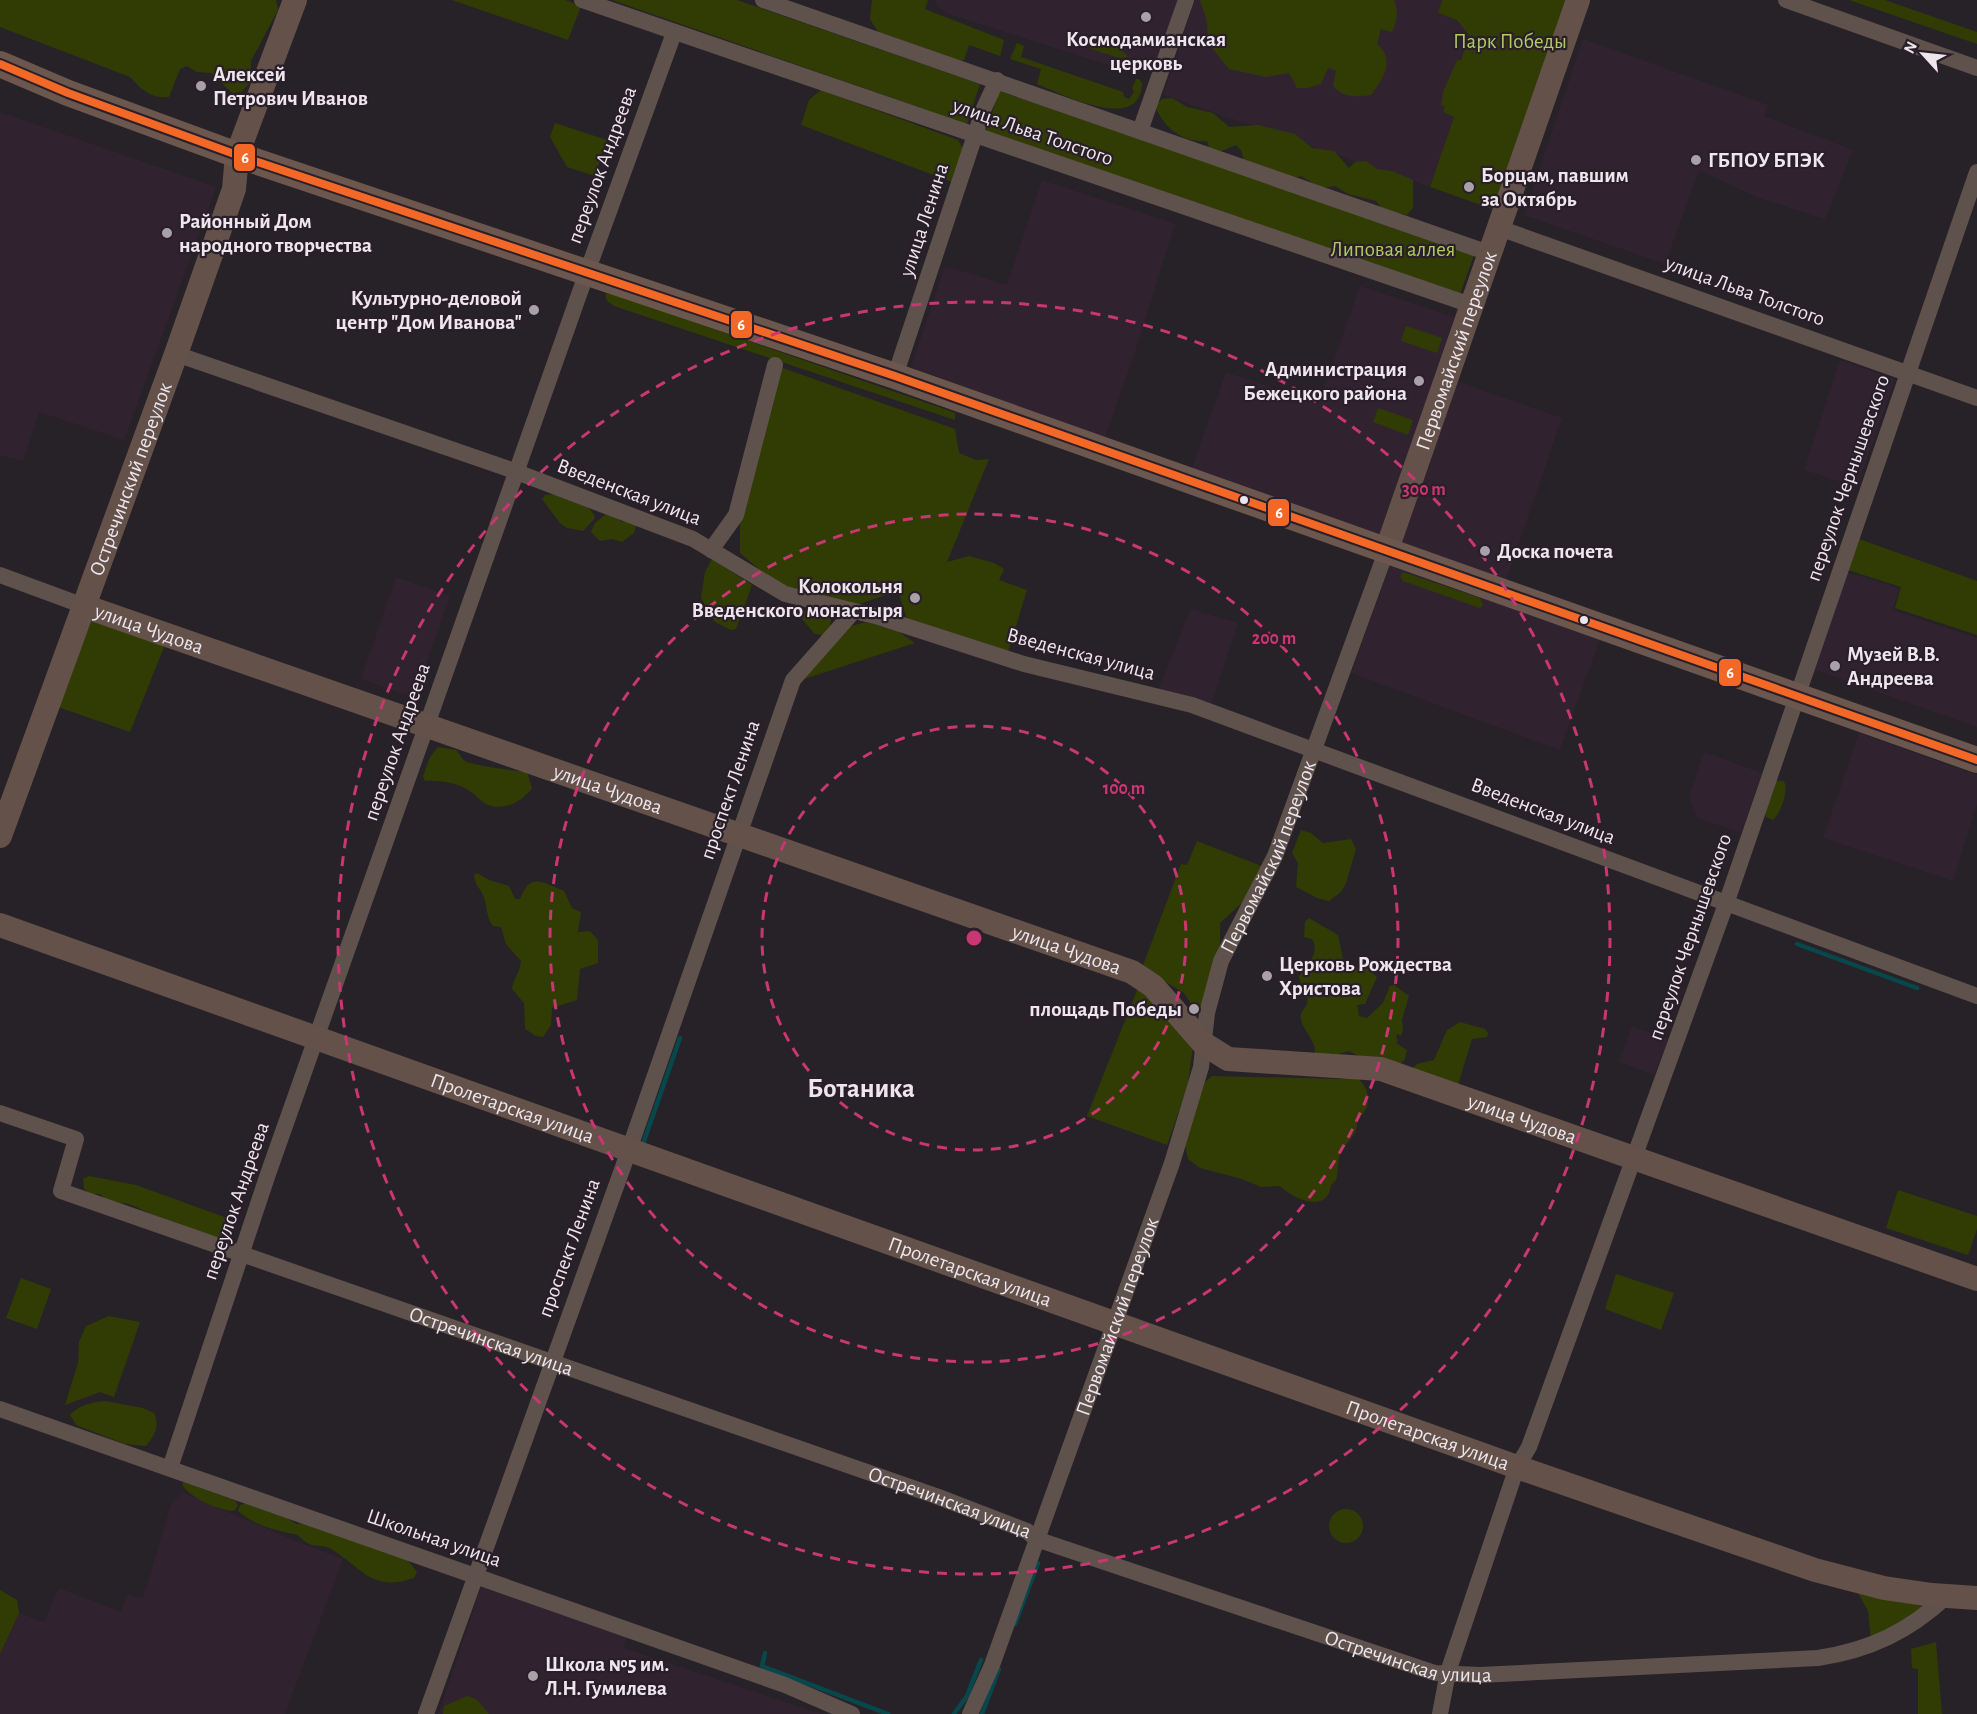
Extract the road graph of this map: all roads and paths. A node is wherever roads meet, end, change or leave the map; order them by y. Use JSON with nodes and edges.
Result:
{"nodes":[{"id":1,"x":295,"y":0,"type":"edge"},
{"id":2,"x":582,"y":0,"type":"edge"},
{"id":3,"x":763,"y":0,"type":"edge"},
{"id":4,"x":1186,"y":0,"type":"edge"},
{"id":5,"x":1578,"y":0,"type":"edge"},
{"id":6,"x":1786,"y":0,"type":"edge"},
{"id":7,"x":674,"y":33,"type":"junction"},
{"id":8,"x":0,"y":64,"type":"edge"},
{"id":9,"x":1977,"y":68,"type":"edge"},
{"id":10,"x":997,"y":80,"type":"junction"},
{"id":11,"x":1140,"y":131,"type":"junction"},
{"id":12,"x":975,"y":136,"type":"junction"},
{"id":13,"x":237,"y":155,"type":"junction"},
{"id":14,"x":1977,"y":172,"type":"edge"},
{"id":15,"x":1498,"y":228,"type":"junction"},
{"id":16,"x":1489,"y":253,"type":"junction"},
{"id":17,"x":587,"y":272,"type":"junction"},
{"id":18,"x":1471,"y":305,"type":"junction"},
{"id":19,"x":177,"y":354,"type":"junction"},
{"id":20,"x":776,"y":365,"type":"dead end"},
{"id":21,"x":1907,"y":373,"type":"junction"},
{"id":22,"x":895,"y":376,"type":"junction"},
{"id":23,"x":1977,"y":398,"type":"edge"},
{"id":24,"x":517,"y":472,"type":"junction"},
{"id":25,"x":1387,"y":549,"type":"junction"},
{"id":26,"x":711,"y":550,"type":"junction"},
{"id":27,"x":0,"y":575,"type":"edge"},
{"id":28,"x":84,"y":606,"type":"junction"},
{"id":29,"x":853,"y":612,"type":"junction"},
{"id":30,"x":1797,"y":697,"type":"junction"},
{"id":31,"x":426,"y":725,"type":"junction"},
{"id":32,"x":1314,"y":749,"type":"junction"},
{"id":33,"x":1977,"y":760,"type":"edge"},
{"id":34,"x":738,"y":835,"type":"junction"},
{"id":35,"x":0,"y":836,"type":"edge"},
{"id":36,"x":1726,"y":904,"type":"junction"},
{"id":37,"x":0,"y":925,"type":"edge"},
{"id":38,"x":1977,"y":996,"type":"edge"},
{"id":39,"x":316,"y":1038,"type":"junction"},
{"id":40,"x":1204,"y":1044,"type":"junction"},
{"id":41,"x":0,"y":1113,"type":"edge"},
{"id":42,"x":629,"y":1149,"type":"junction"},
{"id":43,"x":1636,"y":1157,"type":"junction"},
{"id":44,"x":240,"y":1254,"type":"junction"},
{"id":45,"x":1977,"y":1278,"type":"edge"},
{"id":46,"x":1115,"y":1321,"type":"junction"},
{"id":47,"x":551,"y":1362,"type":"junction"},
{"id":48,"x":0,"y":1409,"type":"edge"},
{"id":49,"x":1517,"y":1467,"type":"junction"},
{"id":50,"x":170,"y":1468,"type":"junction"},
{"id":51,"x":1036,"y":1539,"type":"junction"},
{"id":52,"x":476,"y":1577,"type":"junction"},
{"id":53,"x":1947,"y":1596,"type":"junction"},
{"id":54,"x":1977,"y":1598,"type":"edge"},
{"id":55,"x":1448,"y":1672,"type":"junction"},
{"id":56,"x":426,"y":1714,"type":"edge"},
{"id":57,"x":852,"y":1714,"type":"edge"},
{"id":58,"x":970,"y":1714,"type":"edge"},
{"id":59,"x":1440,"y":1714,"type":"edge"}],
"edges":[{"from":1,"to":13,"type":"street","name":"Остречинский переулок"},
{"from":2,"to":7,"type":"street","name":"улица Льва Толстого"},
{"from":3,"to":10,"type":"street","name":"улица Льва Толстого"},
{"from":4,"to":11,"type":"street"},
{"from":5,"to":15,"type":"street","name":"Первомайский переулок"},
{"from":6,"to":9,"type":"street"},
{"from":7,"to":12,"type":"street","name":"улица Льва Толстого"},
{"from":7,"to":17,"type":"street","name":"переулок Андреева"},
{"from":8,"to":13,"type":"main road"},
{"from":10,"to":11,"type":"street","name":"улица Льва Толстого"},
{"from":10,"to":12,"type":"street","name":"улица Ленина"},
{"from":11,"to":16,"type":"street","name":"улица Льва Толстого"},
{"from":12,"to":18,"type":"street","name":"улица Льва Толстого"},
{"from":12,"to":22,"type":"street","name":"улица Ленина"},
{"from":13,"to":17,"type":"main road"},
{"from":13,"to":19,"type":"street","name":"Остречинский переулок"},
{"from":14,"to":21,"type":"street","name":"переулок Чернышевского"},
{"from":15,"to":16,"type":"street","name":"Первомайский переулок"},
{"from":15,"to":21,"type":"street","name":"улица Льва Толстого"},
{"from":16,"to":18,"type":"street","name":"Первомайский переулок"},
{"from":17,"to":22,"type":"main road"},
{"from":17,"to":24,"type":"street","name":"переулок Андреева"},
{"from":18,"to":25,"type":"street","name":"Первомайский переулок"},
{"from":19,"to":24,"type":"street","name":"Введенская улица"},
{"from":19,"to":28,"type":"street","name":"Остречинский переулок"},
{"from":20,"to":26,"type":"street"},
{"from":21,"to":23,"type":"street","name":"улица Льва Толстого"},
{"from":21,"to":30,"type":"street","name":"переулок Чернышевского"},
{"from":22,"to":25,"type":"main road"},
{"from":24,"to":26,"type":"street","name":"Введенская улица"},
{"from":24,"to":31,"type":"street","name":"переулок Андреева"},
{"from":25,"to":30,"type":"main road"},
{"from":25,"to":32,"type":"street","name":"Первомайский переулок"},
{"from":26,"to":29,"type":"street","name":"Введенская улица"},
{"from":27,"to":28,"type":"street","name":"улица Чудова"},
{"from":28,"to":31,"type":"street","name":"улица Чудова"},
{"from":28,"to":35,"type":"street","name":"Остречинский переулок"},
{"from":29,"to":32,"type":"street","name":"Введенская улица"},
{"from":29,"to":34,"type":"street","name":"проспект Ленина"},
{"from":30,"to":33,"type":"main road"},
{"from":30,"to":36,"type":"street","name":"переулок Чернышевского"},
{"from":31,"to":34,"type":"street","name":"улица Чудова"},
{"from":31,"to":39,"type":"street","name":"переулок Андреева"},
{"from":32,"to":36,"type":"street","name":"Введенская улица"},
{"from":32,"to":40,"type":"street","name":"Первомайский переулок"},
{"from":34,"to":40,"type":"street","name":"улица Чудова"},
{"from":34,"to":42,"type":"street","name":"проспект Ленина"},
{"from":36,"to":38,"type":"street","name":"Введенская улица"},
{"from":36,"to":43,"type":"street","name":"переулок Чернышевского"},
{"from":37,"to":39,"type":"street","name":"Пролетарская улица"},
{"from":39,"to":42,"type":"street","name":"Пролетарская улица"},
{"from":39,"to":44,"type":"street","name":"переулок Андреева"},
{"from":40,"to":43,"type":"street","name":"улица Чудова"},
{"from":40,"to":46,"type":"street","name":"Первомайский переулок"},
{"from":41,"to":44,"type":"street","name":"Остречинская улица"},
{"from":42,"to":46,"type":"street","name":"Пролетарская улица"},
{"from":42,"to":47,"type":"street","name":"проспект Ленина"},
{"from":43,"to":45,"type":"street","name":"улица Чудова"},
{"from":43,"to":49,"type":"street","name":"переулок Чернышевского"},
{"from":44,"to":47,"type":"street","name":"Остречинская улица"},
{"from":44,"to":50,"type":"street","name":"переулок Андреева"},
{"from":46,"to":49,"type":"street","name":"Пролетарская улица"},
{"from":46,"to":51,"type":"street","name":"Первомайский переулок"},
{"from":47,"to":51,"type":"street","name":"Остречинская улица"},
{"from":47,"to":52,"type":"street","name":"проспект Ленина"},
{"from":48,"to":50,"type":"street","name":"Школьная улица"},
{"from":49,"to":53,"type":"street","name":"Пролетарская улица"},
{"from":49,"to":55,"type":"street","name":"переулок Чернышевского"},
{"from":50,"to":52,"type":"street","name":"Школьная улица"},
{"from":51,"to":55,"type":"street","name":"Остречинская улица"},
{"from":51,"to":58,"type":"street","name":"Первомайский переулок"},
{"from":52,"to":56,"type":"street","name":"проспект Ленина"},
{"from":52,"to":57,"type":"street","name":"Школьная улица"},
{"from":53,"to":54,"type":"street"},
{"from":53,"to":55,"type":"street","name":"Остречинская улица"},
{"from":55,"to":59,"type":"street","name":"переулок Чернышевского"}]}
